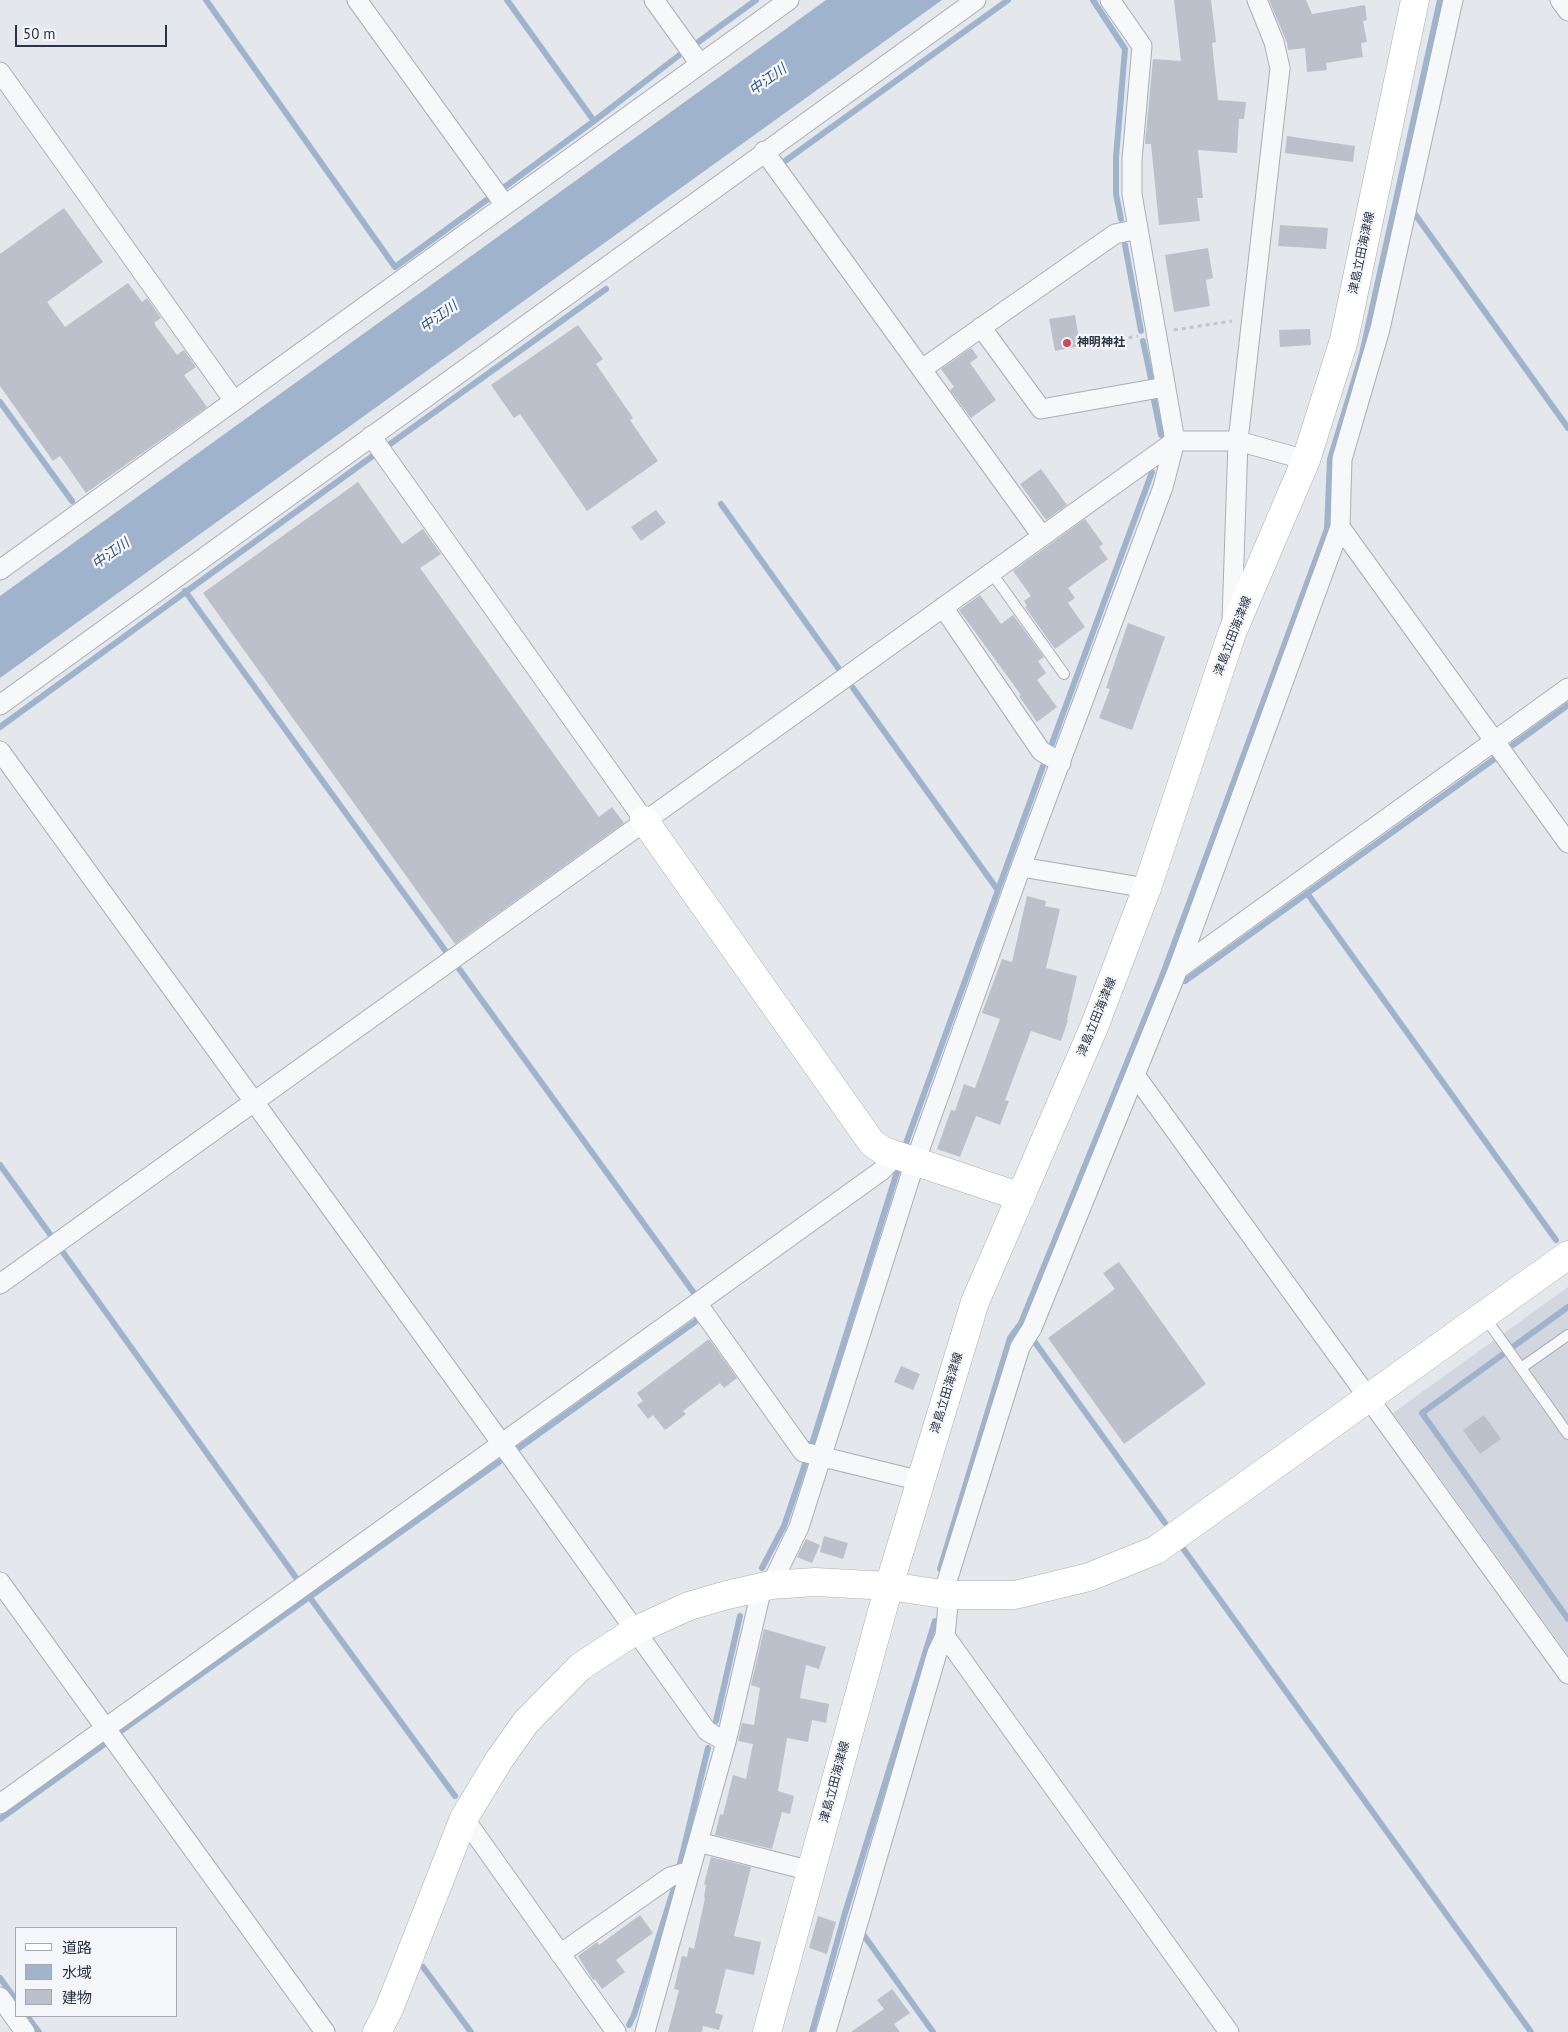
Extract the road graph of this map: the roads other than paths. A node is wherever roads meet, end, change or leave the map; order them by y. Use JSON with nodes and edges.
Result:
{"nodes":[{"id":1,"x":357,"y":0,"type":"edge"},
{"id":2,"x":654,"y":0,"type":"edge"},
{"id":3,"x":789,"y":0,"type":"edge"},
{"id":4,"x":976,"y":0,"type":"edge"},
{"id":5,"x":1110,"y":0,"type":"edge"},
{"id":6,"x":1257,"y":0,"type":"edge"},
{"id":7,"x":1414,"y":0,"type":"edge"},
{"id":8,"x":1453,"y":0,"type":"edge"},
{"id":9,"x":1560,"y":0,"type":"edge"},
{"id":10,"x":1568,"y":11,"type":"edge"},
{"id":11,"x":700,"y":64,"type":"junction"},
{"id":12,"x":0,"y":72,"type":"edge"},
{"id":13,"x":764,"y":151,"type":"junction"},
{"id":14,"x":505,"y":205,"type":"junction"},
{"id":15,"x":1138,"y":229,"type":"junction"},
{"id":16,"x":981,"y":327,"type":"junction"},
{"id":17,"x":922,"y":369,"type":"junction"},
{"id":18,"x":1166,"y":387,"type":"junction"},
{"id":19,"x":234,"y":401,"type":"junction"},
{"id":20,"x":371,"y":436,"type":"junction"},
{"id":21,"x":1175,"y":441,"type":"junction"},
{"id":22,"x":1238,"y":442,"type":"junction"},
{"id":23,"x":1306,"y":460,"type":"junction"},
{"id":24,"x":1340,"y":527,"type":"junction"},
{"id":25,"x":1042,"y":536,"type":"junction"},
{"id":26,"x":0,"y":570,"type":"edge"},
{"id":27,"x":992,"y":572,"type":"junction"},
{"id":28,"x":943,"y":607,"type":"junction"},
{"id":29,"x":1232,"y":633,"type":"junction"},
{"id":30,"x":1064,"y":674,"type":"dead end"},
{"id":31,"x":1568,"y":688,"type":"edge"},
{"id":32,"x":0,"y":705,"type":"edge"},
{"id":33,"x":1495,"y":741,"type":"junction"},
{"id":34,"x":0,"y":751,"type":"edge"},
{"id":35,"x":1060,"y":763,"type":"junction"},
{"id":36,"x":644,"y":820,"type":"junction"},
{"id":37,"x":1568,"y":843,"type":"edge"},
{"id":38,"x":1021,"y":867,"type":"junction"},
{"id":39,"x":1147,"y":888,"type":"junction"},
{"id":40,"x":1178,"y":969,"type":"junction"},
{"id":41,"x":1135,"y":1075,"type":"junction"},
{"id":42,"x":253,"y":1101,"type":"junction"},
{"id":43,"x":906,"y":1159,"type":"junction"},
{"id":44,"x":1021,"y":1197,"type":"junction"},
{"id":45,"x":1568,"y":1255,"type":"edge"},
{"id":46,"x":0,"y":1284,"type":"edge"},
{"id":47,"x":697,"y":1303,"type":"junction"},
{"id":48,"x":1484,"y":1316,"type":"junction"},
{"id":49,"x":1568,"y":1335,"type":"edge"},
{"id":50,"x":1521,"y":1368,"type":"junction"},
{"id":51,"x":1370,"y":1398,"type":"junction"},
{"id":52,"x":1568,"y":1434,"type":"edge"},
{"id":53,"x":502,"y":1444,"type":"junction"},
{"id":54,"x":822,"y":1457,"type":"junction"},
{"id":55,"x":921,"y":1482,"type":"junction"},
{"id":56,"x":0,"y":1582,"type":"edge"},
{"id":57,"x":766,"y":1586,"type":"junction"},
{"id":58,"x":889,"y":1586,"type":"junction"},
{"id":59,"x":946,"y":1595,"type":"junction"},
{"id":60,"x":636,"y":1630,"type":"junction"},
{"id":61,"x":945,"y":1636,"type":"junction"},
{"id":62,"x":1568,"y":1674,"type":"edge"},
{"id":63,"x":106,"y":1728,"type":"junction"},
{"id":64,"x":726,"y":1742,"type":"junction"},
{"id":65,"x":0,"y":1804,"type":"edge"},
{"id":66,"x":464,"y":1818,"type":"junction"},
{"id":67,"x":698,"y":1842,"type":"junction"},
{"id":68,"x":690,"y":1870,"type":"junction"},
{"id":69,"x":811,"y":1870,"type":"junction"},
{"id":70,"x":560,"y":1954,"type":"junction"},
{"id":71,"x":0,"y":1997,"type":"edge"},
{"id":72,"x":25,"y":2032,"type":"edge"},
{"id":73,"x":325,"y":2032,"type":"edge"},
{"id":74,"x":377,"y":2032,"type":"edge"},
{"id":75,"x":616,"y":2032,"type":"edge"},
{"id":76,"x":645,"y":2032,"type":"edge"},
{"id":77,"x":767,"y":2032,"type":"edge"},
{"id":78,"x":826,"y":2032,"type":"edge"},
{"id":79,"x":1230,"y":2032,"type":"edge"}],
"edges":[{"from":1,"to":14,"type":"street"},
{"from":2,"to":11,"type":"street"},
{"from":3,"to":11,"type":"street"},
{"from":4,"to":13,"type":"street"},
{"from":5,"to":15,"type":"street"},
{"from":6,"to":22,"type":"street"},
{"from":7,"to":23,"type":"main road","name":"津島立田海津線"},
{"from":8,"to":24,"type":"street"},
{"from":9,"to":10,"type":"street"},
{"from":11,"to":14,"type":"street"},
{"from":12,"to":19,"type":"street"},
{"from":13,"to":17,"type":"street"},
{"from":13,"to":20,"type":"street"},
{"from":14,"to":19,"type":"street"},
{"from":15,"to":16,"type":"street"},
{"from":15,"to":18,"type":"street"},
{"from":16,"to":17,"type":"street"},
{"from":16,"to":18,"type":"street"},
{"from":17,"to":25,"type":"street"},
{"from":18,"to":21,"type":"street"},
{"from":19,"to":26,"type":"street"},
{"from":20,"to":32,"type":"street"},
{"from":20,"to":36,"type":"street"},
{"from":21,"to":22,"type":"street"},
{"from":21,"to":25,"type":"street"},
{"from":21,"to":35,"type":"street"},
{"from":22,"to":23,"type":"street"},
{"from":22,"to":29,"type":"street"},
{"from":23,"to":29,"type":"main road","name":"津島立田海津線"},
{"from":24,"to":33,"type":"street"},
{"from":24,"to":40,"type":"street"},
{"from":25,"to":27,"type":"street"},
{"from":27,"to":28,"type":"street"},
{"from":27,"to":30,"type":"lane"},
{"from":28,"to":35,"type":"street"},
{"from":28,"to":36,"type":"street"},
{"from":29,"to":39,"type":"main road","name":"津島立田海津線"},
{"from":31,"to":33,"type":"street"},
{"from":33,"to":37,"type":"street"},
{"from":33,"to":40,"type":"street"},
{"from":34,"to":42,"type":"street"},
{"from":35,"to":38,"type":"street"},
{"from":36,"to":42,"type":"street"},
{"from":36,"to":43,"type":"main road"},
{"from":38,"to":39,"type":"street"},
{"from":38,"to":43,"type":"street"},
{"from":39,"to":44,"type":"main road","name":"津島立田海津線"},
{"from":40,"to":41,"type":"street"},
{"from":41,"to":51,"type":"street"},
{"from":41,"to":59,"type":"street"},
{"from":42,"to":46,"type":"street"},
{"from":42,"to":53,"type":"street"},
{"from":43,"to":44,"type":"main road"},
{"from":43,"to":47,"type":"street"},
{"from":43,"to":54,"type":"street"},
{"from":44,"to":55,"type":"main road","name":"津島立田海津線"},
{"from":45,"to":48,"type":"main road"},
{"from":47,"to":53,"type":"street"},
{"from":47,"to":54,"type":"street"},
{"from":48,"to":50,"type":"lane"},
{"from":48,"to":51,"type":"main road"},
{"from":49,"to":50,"type":"lane"},
{"from":50,"to":52,"type":"lane"},
{"from":51,"to":59,"type":"main road"},
{"from":51,"to":62,"type":"street"},
{"from":53,"to":60,"type":"street"},
{"from":53,"to":63,"type":"street"},
{"from":54,"to":55,"type":"street"},
{"from":54,"to":57,"type":"street"},
{"from":55,"to":58,"type":"main road","name":"津島立田海津線"},
{"from":56,"to":63,"type":"street"},
{"from":57,"to":58,"type":"main road"},
{"from":57,"to":60,"type":"main road"},
{"from":57,"to":64,"type":"street"},
{"from":58,"to":59,"type":"main road"},
{"from":58,"to":69,"type":"main road","name":"津島立田海津線"},
{"from":59,"to":61,"type":"street"},
{"from":60,"to":64,"type":"street"},
{"from":60,"to":66,"type":"main road"},
{"from":61,"to":78,"type":"street"},
{"from":61,"to":79,"type":"street"},
{"from":63,"to":65,"type":"street"},
{"from":63,"to":73,"type":"street"},
{"from":64,"to":67,"type":"street"},
{"from":66,"to":70,"type":"street"},
{"from":66,"to":74,"type":"main road"},
{"from":67,"to":68,"type":"street"},
{"from":67,"to":69,"type":"street"},
{"from":68,"to":70,"type":"street"},
{"from":68,"to":76,"type":"street"},
{"from":69,"to":77,"type":"main road","name":"津島立田海津線"},
{"from":70,"to":75,"type":"street"},
{"from":71,"to":72,"type":"street"}]}
